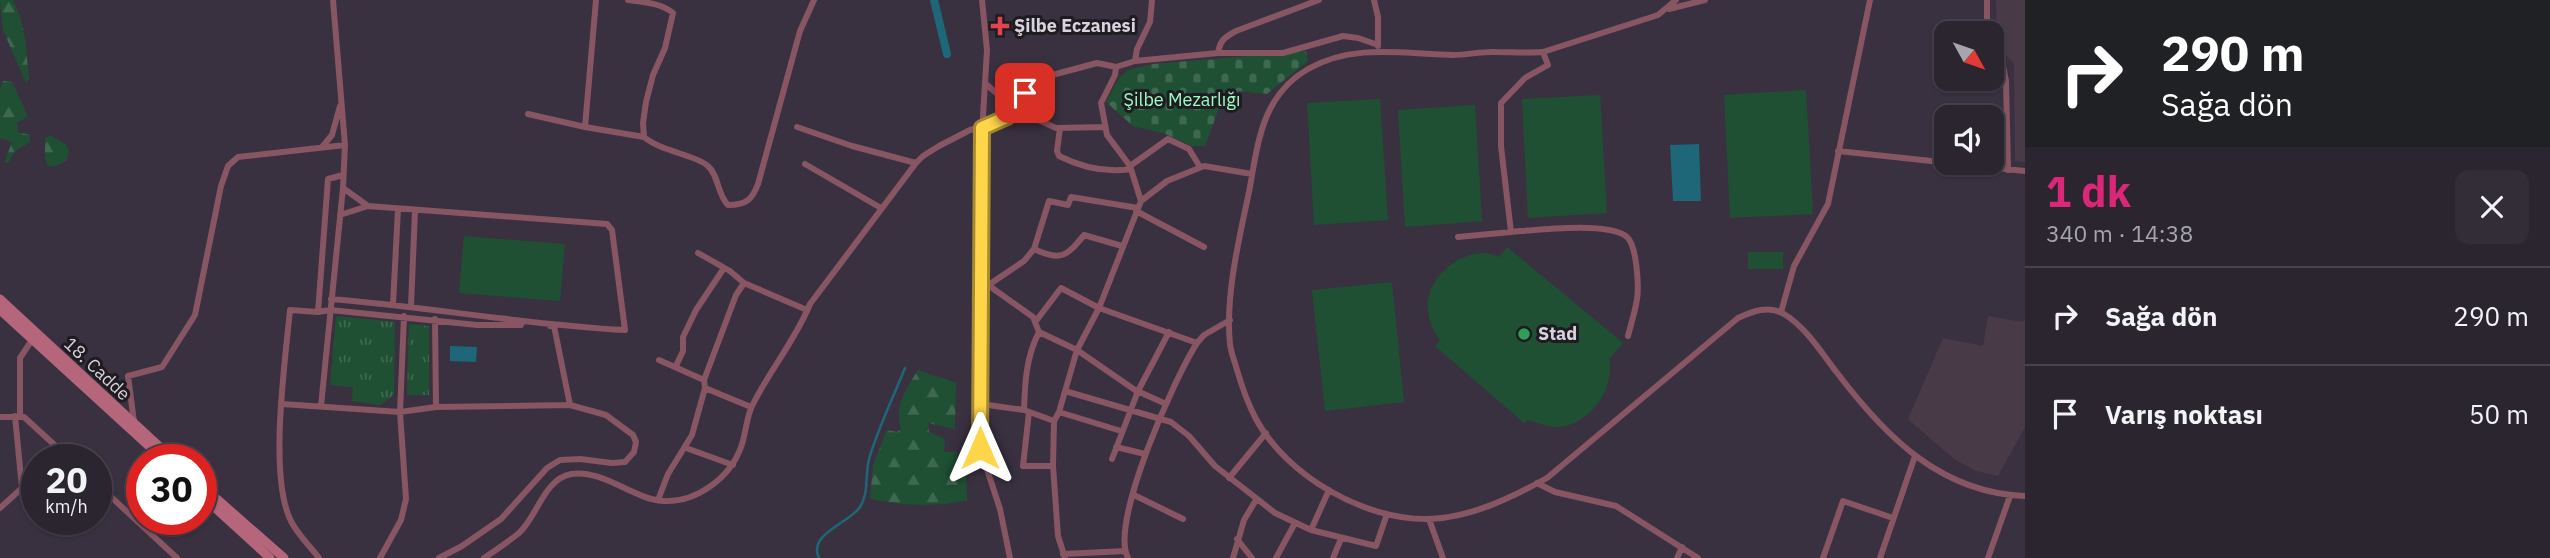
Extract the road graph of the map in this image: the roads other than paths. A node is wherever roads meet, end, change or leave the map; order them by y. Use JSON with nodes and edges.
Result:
{"nodes":[{"id":1,"x":333,"y":0,"type":"edge"},
{"id":2,"x":596,"y":0,"type":"edge"},
{"id":3,"x":628,"y":0,"type":"edge"},
{"id":4,"x":814,"y":0,"type":"edge"},
{"id":5,"x":982,"y":0,"type":"edge"},
{"id":6,"x":1152,"y":0,"type":"edge"},
{"id":7,"x":1319,"y":0,"type":"edge"},
{"id":8,"x":1374,"y":0,"type":"edge"},
{"id":9,"x":1676,"y":0,"type":"edge"},
{"id":10,"x":1705,"y":0,"type":"edge"},
{"id":11,"x":1870,"y":0,"type":"edge"},
{"id":12,"x":1987,"y":0,"type":"edge"},
{"id":13,"x":1667,"y":9,"type":"junction"},
{"id":14,"x":1987,"y":21,"type":"edge"},
{"id":15,"x":1378,"y":48,"type":"junction"},
{"id":16,"x":1543,"y":52,"type":"junction"},
{"id":17,"x":1218,"y":53,"type":"junction"},
{"id":18,"x":1135,"y":61,"type":"junction"},
{"id":19,"x":1116,"y":67,"type":"junction"},
{"id":20,"x":2004,"y":71,"type":"edge"},
{"id":21,"x":985,"y":82,"type":"junction"},
{"id":22,"x":341,"y":101,"type":"junction"},
{"id":23,"x":1014,"y":108,"type":"junction"},
{"id":24,"x":528,"y":114,"type":"dead end"},
{"id":25,"x":584,"y":127,"type":"junction"},
{"id":26,"x":797,"y":127,"type":"dead end"},
{"id":27,"x":1105,"y":127,"type":"junction"},
{"id":28,"x":982,"y":128,"type":"junction"},
{"id":29,"x":1060,"y":128,"type":"junction"},
{"id":30,"x":644,"y":137,"type":"junction"},
{"id":31,"x":345,"y":145,"type":"junction"},
{"id":32,"x":321,"y":147,"type":"junction"},
{"id":33,"x":1838,"y":151,"type":"junction"},
{"id":34,"x":916,"y":163,"type":"junction"},
{"id":35,"x":805,"y":164,"type":"dead end"},
{"id":36,"x":1200,"y":167,"type":"junction"},
{"id":37,"x":1130,"y":168,"type":"junction"},
{"id":38,"x":2008,"y":170,"type":"junction"},
{"id":39,"x":2025,"y":171,"type":"edge"},
{"id":40,"x":1252,"y":174,"type":"junction"},
{"id":41,"x":343,"y":175,"type":"junction"},
{"id":42,"x":342,"y":188,"type":"junction"},
{"id":43,"x":368,"y":206,"type":"junction"},
{"id":44,"x":1138,"y":206,"type":"junction"},
{"id":45,"x":881,"y":208,"type":"junction"},
{"id":46,"x":398,"y":209,"type":"junction"},
{"id":47,"x":415,"y":211,"type":"junction"},
{"id":48,"x":340,"y":215,"type":"junction"},
{"id":49,"x":1511,"y":232,"type":"junction"},
{"id":50,"x":1458,"y":237,"type":"dead end"},
{"id":51,"x":1122,"y":246,"type":"junction"},
{"id":52,"x":1204,"y":247,"type":"dead end"},
{"id":53,"x":1034,"y":249,"type":"junction"},
{"id":54,"x":698,"y":253,"type":"dead end"},
{"id":55,"x":724,"y":268,"type":"junction"},
{"id":56,"x":320,"y":277,"type":"junction"},
{"id":57,"x":334,"y":277,"type":"junction"},
{"id":58,"x":744,"y":283,"type":"junction"},
{"id":59,"x":988,"y":285,"type":"junction"},
{"id":60,"x":981,"y":290,"type":"junction"},
{"id":61,"x":0,"y":299,"type":"edge"},
{"id":62,"x":331,"y":299,"type":"junction"},
{"id":63,"x":393,"y":304,"type":"junction"},
{"id":64,"x":407,"y":307,"type":"junction"},
{"id":65,"x":1100,"y":307,"type":"junction"},
{"id":66,"x":0,"y":310,"type":"edge"},
{"id":67,"x":330,"y":310,"type":"junction"},
{"id":68,"x":435,"y":310,"type":"junction"},
{"id":69,"x":807,"y":310,"type":"junction"},
{"id":70,"x":318,"y":312,"type":"junction"},
{"id":71,"x":1781,"y":312,"type":"junction"},
{"id":72,"x":404,"y":318,"type":"junction"},
{"id":73,"x":435,"y":320,"type":"junction"},
{"id":74,"x":1230,"y":320,"type":"junction"},
{"id":75,"x":1036,"y":321,"type":"junction"},
{"id":76,"x":554,"y":326,"type":"junction"},
{"id":77,"x":1039,"y":332,"type":"junction"},
{"id":78,"x":1169,"y":332,"type":"junction"},
{"id":79,"x":1628,"y":336,"type":"dead end"},
{"id":80,"x":32,"y":340,"type":"junction"},
{"id":81,"x":1197,"y":343,"type":"junction"},
{"id":82,"x":1077,"y":350,"type":"junction"},
{"id":83,"x":659,"y":359,"type":"dead end"},
{"id":84,"x":676,"y":366,"type":"junction"},
{"id":85,"x":705,"y":384,"type":"junction"},
{"id":86,"x":1065,"y":391,"type":"junction"},
{"id":87,"x":1138,"y":391,"type":"junction"},
{"id":88,"x":282,"y":404,"type":"junction"},
{"id":89,"x":981,"y":404,"type":"junction"},
{"id":90,"x":1166,"y":404,"type":"junction"},
{"id":91,"x":570,"y":405,"type":"junction"},
{"id":92,"x":321,"y":406,"type":"junction"},
{"id":93,"x":436,"y":407,"type":"junction"},
{"id":94,"x":751,"y":407,"type":"junction"},
{"id":95,"x":1129,"y":410,"type":"junction"},
{"id":96,"x":1027,"y":411,"type":"junction"},
{"id":97,"x":400,"y":412,"type":"junction"},
{"id":98,"x":1059,"y":412,"type":"junction"},
{"id":99,"x":0,"y":417,"type":"edge"},
{"id":100,"x":18,"y":417,"type":"junction"},
{"id":101,"x":1159,"y":418,"type":"junction"},
{"id":102,"x":1054,"y":421,"type":"junction"},
{"id":103,"x":135,"y":426,"type":"junction"},
{"id":104,"x":1121,"y":431,"type":"junction"},
{"id":105,"x":1266,"y":433,"type":"junction"},
{"id":106,"x":54,"y":444,"type":"edge"},
{"id":107,"x":146,"y":444,"type":"edge"},
{"id":108,"x":156,"y":444,"type":"edge"},
{"id":109,"x":1116,"y":447,"type":"junction"},
{"id":110,"x":686,"y":448,"type":"junction"},
{"id":111,"x":1145,"y":454,"type":"junction"},
{"id":112,"x":1915,"y":456,"type":"junction"},
{"id":113,"x":1112,"y":459,"type":"dead end"},
{"id":114,"x":733,"y":464,"type":"junction"},
{"id":115,"x":1053,"y":466,"type":"junction"},
{"id":116,"x":1228,"y":478,"type":"junction"},
{"id":117,"x":1537,"y":483,"type":"junction"},
{"id":118,"x":1329,"y":490,"type":"junction"},
{"id":119,"x":1134,"y":495,"type":"junction"},
{"id":120,"x":2010,"y":496,"type":"junction"},
{"id":121,"x":2025,"y":496,"type":"edge"},
{"id":122,"x":112,"y":498,"type":"edge"},
{"id":123,"x":217,"y":499,"type":"edge"},
{"id":124,"x":658,"y":500,"type":"junction"},
{"id":125,"x":1256,"y":500,"type":"junction"},
{"id":126,"x":0,"y":508,"type":"edge"},
{"id":127,"x":217,"y":510,"type":"edge"},
{"id":128,"x":1387,"y":513,"type":"junction"},
{"id":129,"x":1893,"y":518,"type":"junction"},
{"id":130,"x":1183,"y":519,"type":"dead end"},
{"id":131,"x":1429,"y":519,"type":"junction"},
{"id":132,"x":1295,"y":523,"type":"junction"},
{"id":133,"x":1311,"y":530,"type":"junction"},
{"id":134,"x":1237,"y":539,"type":"junction"},
{"id":135,"x":1341,"y":539,"type":"junction"},
{"id":136,"x":1682,"y":547,"type":"junction"},
{"id":137,"x":1126,"y":555,"type":"edge"},
{"id":138,"x":1064,"y":556,"type":"edge"},
{"id":139,"x":177,"y":558,"type":"edge"},
{"id":140,"x":270,"y":558,"type":"edge"},
{"id":141,"x":284,"y":558,"type":"edge"},
{"id":142,"x":319,"y":558,"type":"edge"},
{"id":143,"x":380,"y":558,"type":"edge"},
{"id":144,"x":439,"y":558,"type":"edge"},
{"id":145,"x":484,"y":558,"type":"edge"},
{"id":146,"x":1010,"y":558,"type":"edge"},
{"id":147,"x":1233,"y":558,"type":"edge"},
{"id":148,"x":1252,"y":558,"type":"edge"},
{"id":149,"x":1276,"y":558,"type":"edge"},
{"id":150,"x":1333,"y":558,"type":"edge"},
{"id":151,"x":1443,"y":558,"type":"edge"},
{"id":152,"x":1677,"y":558,"type":"edge"},
{"id":153,"x":1698,"y":558,"type":"edge"},
{"id":154,"x":1824,"y":558,"type":"edge"},
{"id":155,"x":1880,"y":558,"type":"edge"},
{"id":156,"x":1988,"y":558,"type":"edge"}],
"edges":[{"from":1,"to":22,"type":"street"},
{"from":2,"to":25,"type":"street"},
{"from":3,"to":30,"type":"street"},
{"from":4,"to":30,"type":"street"},
{"from":5,"to":21,"type":"street"},
{"from":6,"to":18,"type":"street"},
{"from":7,"to":17,"type":"street"},
{"from":8,"to":15,"type":"street"},
{"from":9,"to":13,"type":"street"},
{"from":10,"to":13,"type":"street"},
{"from":11,"to":33,"type":"street"},
{"from":12,"to":14,"type":"street"},
{"from":13,"to":16,"type":"street"},
{"from":15,"to":16,"type":"street"},
{"from":15,"to":17,"type":"street"},
{"from":15,"to":40,"type":"street"},
{"from":16,"to":49,"type":"street"},
{"from":17,"to":18,"type":"street"},
{"from":18,"to":19,"type":"street"},
{"from":19,"to":23,"type":"street"},
{"from":19,"to":27,"type":"street"},
{"from":20,"to":38,"type":"street"},
{"from":21,"to":23,"type":"street"},
{"from":21,"to":28,"type":"street"},
{"from":22,"to":31,"type":"street"},
{"from":22,"to":32,"type":"street"},
{"from":23,"to":28,"type":"street"},
{"from":23,"to":29,"type":"street"},
{"from":24,"to":25,"type":"street"},
{"from":25,"to":30,"type":"street"},
{"from":26,"to":34,"type":"street"},
{"from":27,"to":29,"type":"street"},
{"from":27,"to":37,"type":"street"},
{"from":28,"to":34,"type":"street"},
{"from":28,"to":60,"type":"street"},
{"from":29,"to":37,"type":"street"},
{"from":31,"to":32,"type":"street"},
{"from":31,"to":41,"type":"street"},
{"from":32,"to":103,"type":"street"},
{"from":33,"to":38,"type":"street"},
{"from":33,"to":71,"type":"street"},
{"from":34,"to":45,"type":"street"},
{"from":35,"to":45,"type":"street"},
{"from":36,"to":37,"type":"street"},
{"from":36,"to":40,"type":"street"},
{"from":36,"to":44,"type":"street"},
{"from":37,"to":44,"type":"street"},
{"from":38,"to":39,"type":"street"},
{"from":40,"to":74,"type":"street"},
{"from":41,"to":42,"type":"street"},
{"from":41,"to":56,"type":"street"},
{"from":42,"to":43,"type":"street"},
{"from":42,"to":48,"type":"street"},
{"from":43,"to":46,"type":"street"},
{"from":43,"to":48,"type":"street"},
{"from":44,"to":51,"type":"street"},
{"from":44,"to":52,"type":"street"},
{"from":44,"to":53,"type":"street"},
{"from":45,"to":69,"type":"street"},
{"from":46,"to":47,"type":"street"},
{"from":46,"to":63,"type":"street"},
{"from":47,"to":64,"type":"street"},
{"from":47,"to":76,"type":"street"},
{"from":48,"to":57,"type":"street"},
{"from":49,"to":50,"type":"street"},
{"from":49,"to":79,"type":"street"},
{"from":51,"to":53,"type":"street"},
{"from":51,"to":65,"type":"street"},
{"from":53,"to":59,"type":"street"},
{"from":54,"to":55,"type":"street"},
{"from":55,"to":58,"type":"street"},
{"from":55,"to":84,"type":"street"},
{"from":56,"to":57,"type":"street"},
{"from":56,"to":70,"type":"street"},
{"from":57,"to":62,"type":"street"},
{"from":58,"to":69,"type":"street"},
{"from":58,"to":85,"type":"street"},
{"from":59,"to":60,"type":"street"},
{"from":59,"to":75,"type":"street"},
{"from":60,"to":89,"type":"street"},
{"from":61,"to":103,"type":"street","name":"18. Cadde"},
{"from":62,"to":63,"type":"street"},
{"from":62,"to":67,"type":"street"},
{"from":63,"to":64,"type":"street"},
{"from":64,"to":68,"type":"street"},
{"from":64,"to":72,"type":"street"},
{"from":65,"to":75,"type":"street"},
{"from":65,"to":78,"type":"street"},
{"from":65,"to":82,"type":"street"},
{"from":66,"to":80,"type":"street","name":"18. Cadde"},
{"from":67,"to":70,"type":"street"},
{"from":67,"to":72,"type":"street"},
{"from":67,"to":92,"type":"street"},
{"from":68,"to":73,"type":"street"},
{"from":68,"to":76,"type":"street"},
{"from":69,"to":94,"type":"street"},
{"from":70,"to":88,"type":"street"},
{"from":71,"to":112,"type":"street"},
{"from":71,"to":117,"type":"street"},
{"from":72,"to":73,"type":"street"},
{"from":72,"to":97,"type":"street"},
{"from":73,"to":76,"type":"street"},
{"from":73,"to":93,"type":"street"},
{"from":74,"to":81,"type":"street"},
{"from":74,"to":105,"type":"street"},
{"from":75,"to":77,"type":"street"},
{"from":76,"to":91,"type":"street"},
{"from":77,"to":82,"type":"street"},
{"from":77,"to":96,"type":"street"},
{"from":78,"to":81,"type":"street"},
{"from":78,"to":87,"type":"street"},
{"from":80,"to":100,"type":"street"},
{"from":80,"to":107,"type":"street","name":"18. Cadde"},
{"from":81,"to":90,"type":"street"},
{"from":82,"to":86,"type":"street"},
{"from":82,"to":87,"type":"street"},
{"from":83,"to":84,"type":"street"},
{"from":84,"to":85,"type":"street"},
{"from":85,"to":94,"type":"street"},
{"from":85,"to":110,"type":"street"},
{"from":86,"to":95,"type":"street"},
{"from":86,"to":98,"type":"street"},
{"from":87,"to":90,"type":"street"},
{"from":87,"to":95,"type":"street"},
{"from":88,"to":92,"type":"street"},
{"from":88,"to":142,"type":"street"},
{"from":89,"to":96,"type":"street"},
{"from":89,"to":146,"type":"street"},
{"from":90,"to":101,"type":"street"},
{"from":91,"to":93,"type":"street"},
{"from":91,"to":144,"type":"street"},
{"from":92,"to":97,"type":"street"},
{"from":93,"to":97,"type":"street"},
{"from":94,"to":114,"type":"street"},
{"from":95,"to":101,"type":"street"},
{"from":95,"to":104,"type":"street"},
{"from":96,"to":102,"type":"street"},
{"from":96,"to":115,"type":"street"},
{"from":97,"to":143,"type":"street"},
{"from":98,"to":102,"type":"street"},
{"from":98,"to":104,"type":"street"},
{"from":99,"to":100,"type":"street"},
{"from":100,"to":106,"type":"street"},
{"from":100,"to":126,"type":"street"},
{"from":101,"to":111,"type":"street"},
{"from":101,"to":116,"type":"street"},
{"from":102,"to":115,"type":"street"},
{"from":103,"to":108,"type":"street","name":"18. Cadde"},
{"from":104,"to":109,"type":"street"},
{"from":105,"to":116,"type":"street"},
{"from":105,"to":118,"type":"street"},
{"from":109,"to":111,"type":"street"},
{"from":109,"to":113,"type":"street"},
{"from":110,"to":114,"type":"street"},
{"from":110,"to":124,"type":"street"},
{"from":111,"to":119,"type":"street"},
{"from":112,"to":120,"type":"street"},
{"from":112,"to":129,"type":"street"},
{"from":114,"to":124,"type":"street"},
{"from":115,"to":138,"type":"street"},
{"from":116,"to":125,"type":"street"},
{"from":117,"to":131,"type":"street"},
{"from":117,"to":136,"type":"street"},
{"from":118,"to":128,"type":"street"},
{"from":118,"to":133,"type":"street"},
{"from":119,"to":130,"type":"street"},
{"from":119,"to":137,"type":"street"},
{"from":120,"to":121,"type":"street"},
{"from":120,"to":156,"type":"street"},
{"from":122,"to":139,"type":"street"},
{"from":123,"to":141,"type":"street"},
{"from":124,"to":145,"type":"street"},
{"from":125,"to":132,"type":"street"},
{"from":125,"to":134,"type":"street"},
{"from":127,"to":140,"type":"street"},
{"from":128,"to":131,"type":"street"},
{"from":128,"to":135,"type":"street"},
{"from":129,"to":154,"type":"street"},
{"from":129,"to":155,"type":"street"},
{"from":131,"to":151,"type":"street"},
{"from":132,"to":133,"type":"street"},
{"from":132,"to":149,"type":"street"},
{"from":133,"to":135,"type":"street"},
{"from":134,"to":147,"type":"street"},
{"from":134,"to":148,"type":"street"},
{"from":135,"to":150,"type":"street"},
{"from":136,"to":152,"type":"street"},
{"from":136,"to":153,"type":"street"},
{"from":137,"to":138,"type":"street"}]}
